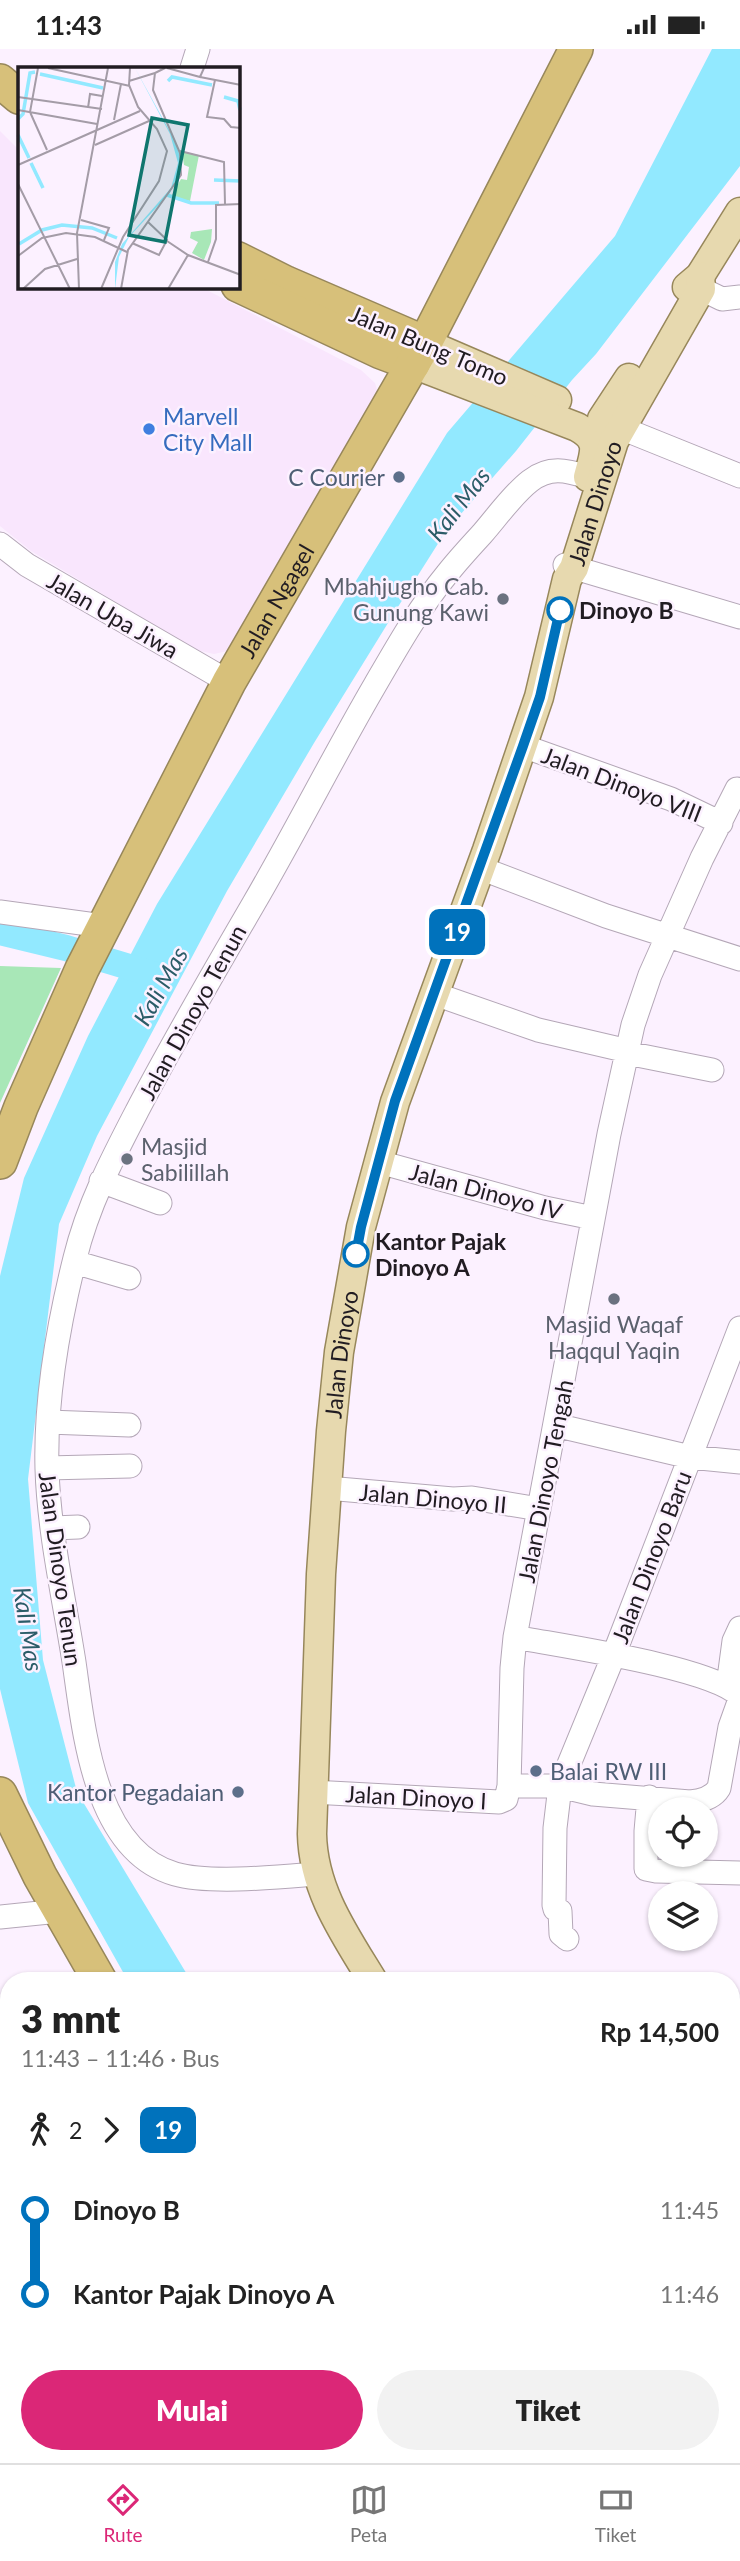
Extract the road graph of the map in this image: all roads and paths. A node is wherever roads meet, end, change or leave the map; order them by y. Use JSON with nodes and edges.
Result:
{"nodes":[{"id":1,"x":198,"y":49,"type":"edge"},
{"id":2,"x":576,"y":49,"type":"edge"},
{"id":3,"x":191,"y":67,"type":"edge"},
{"id":4,"x":0,"y":81,"type":"edge"},
{"id":5,"x":18,"y":96,"type":"edge"},
{"id":6,"x":0,"y":104,"type":"edge"},
{"id":7,"x":18,"y":118,"type":"edge"},
{"id":8,"x":740,"y":212,"type":"edge"},
{"id":9,"x":240,"y":260,"type":"edge"},
{"id":10,"x":697,"y":283,"type":"junction"},
{"id":11,"x":240,"y":286,"type":"edge"},
{"id":12,"x":740,"y":297,"type":"edge"},
{"id":13,"x":419,"y":354,"type":"junction"},
{"id":14,"x":596,"y":422,"type":"junction"},
{"id":15,"x":740,"y":476,"type":"edge"},
{"id":16,"x":588,"y":477,"type":"junction"},
{"id":17,"x":0,"y":544,"type":"edge"},
{"id":18,"x":569,"y":571,"type":"junction"},
{"id":19,"x":740,"y":617,"type":"edge"},
{"id":20,"x":229,"y":682,"type":"junction"},
{"id":21,"x":523,"y":746,"type":"junction"},
{"id":22,"x":737,"y":789,"type":"dead end"},
{"id":23,"x":720,"y":823,"type":"junction"},
{"id":24,"x":480,"y":868,"type":"junction"},
{"id":25,"x":0,"y":912,"type":"edge"},
{"id":26,"x":100,"y":932,"type":"junction"},
{"id":27,"x":668,"y":937,"type":"junction"},
{"id":28,"x":740,"y":959,"type":"edge"},
{"id":29,"x":435,"y":994,"type":"junction"},
{"id":30,"x":627,"y":1052,"type":"junction"},
{"id":31,"x":712,"y":1070,"type":"dead end"},
{"id":32,"x":379,"y":1162,"type":"junction"},
{"id":33,"x":0,"y":1163,"type":"edge"},
{"id":34,"x":102,"y":1181,"type":"junction"},
{"id":35,"x":160,"y":1203,"type":"dead end"},
{"id":36,"x":593,"y":1218,"type":"junction"},
{"id":37,"x":74,"y":1262,"type":"junction"},
{"id":38,"x":129,"y":1278,"type":"dead end"},
{"id":39,"x":740,"y":1328,"type":"edge"},
{"id":40,"x":48,"y":1422,"type":"junction"},
{"id":41,"x":129,"y":1425,"type":"dead end"},
{"id":42,"x":555,"y":1425,"type":"junction"},
{"id":43,"x":690,"y":1457,"type":"junction"},
{"id":44,"x":740,"y":1462,"type":"edge"},
{"id":45,"x":130,"y":1466,"type":"dead end"},
{"id":46,"x":47,"y":1468,"type":"junction"},
{"id":47,"x":327,"y":1488,"type":"junction"},
{"id":48,"x":540,"y":1509,"type":"junction"},
{"id":49,"x":78,"y":1527,"type":"dead end"},
{"id":50,"x":53,"y":1528,"type":"junction"},
{"id":51,"x":740,"y":1628,"type":"edge"},
{"id":52,"x":515,"y":1637,"type":"junction"},
{"id":53,"x":613,"y":1657,"type":"junction"},
{"id":54,"x":736,"y":1694,"type":"edge"},
{"id":55,"x":509,"y":1786,"type":"junction"},
{"id":56,"x":560,"y":1786,"type":"junction"},
{"id":57,"x":312,"y":1792,"type":"junction"},
{"id":58,"x":0,"y":1794,"type":"edge"},
{"id":59,"x":649,"y":1797,"type":"edge"},
{"id":60,"x":705,"y":1797,"type":"edge"},
{"id":61,"x":648,"y":1808,"type":"edge"},
{"id":62,"x":740,"y":1873,"type":"edge"},
{"id":63,"x":316,"y":1874,"type":"junction"},
{"id":64,"x":60,"y":1911,"type":"junction"},
{"id":65,"x":0,"y":1917,"type":"edge"},
{"id":66,"x":568,"y":1939,"type":"dead end"},
{"id":67,"x":95,"y":1972,"type":"edge"},
{"id":68,"x":367,"y":1972,"type":"edge"}],
"edges":[{"from":1,"to":3,"type":"street"},
{"from":2,"to":13,"type":"highway","name":"Jalan Ngagel"},
{"from":4,"to":5,"type":"highway"},
{"from":6,"to":7,"type":"highway"},
{"from":8,"to":10,"type":"main road"},
{"from":9,"to":13,"type":"highway","name":"Jalan Bung Tomo"},
{"from":10,"to":12,"type":"street"},
{"from":10,"to":14,"type":"main road"},
{"from":11,"to":13,"type":"highway","name":"Jalan Bung Tomo"},
{"from":13,"to":14,"type":"main road","name":"Jalan Bung Tomo"},
{"from":13,"to":20,"type":"highway","name":"Jalan Ngagel"},
{"from":14,"to":15,"type":"street"},
{"from":14,"to":16,"type":"main road","name":"Jalan Dinoyo"},
{"from":14,"to":18,"type":"main road","name":"Jalan Dinoyo"},
{"from":16,"to":18,"type":"main road","name":"Jalan Dinoyo"},
{"from":16,"to":34,"type":"street","name":"Jalan Dinoyo Tenun"},
{"from":17,"to":20,"type":"street","name":"Jalan Upa Jiwa"},
{"from":18,"to":19,"type":"street"},
{"from":18,"to":21,"type":"main road","name":"Jalan Dinoyo"},
{"from":20,"to":26,"type":"highway","name":"Jalan Ngagel"},
{"from":21,"to":23,"type":"street","name":"Jalan Dinoyo VIII"},
{"from":21,"to":24,"type":"main road","name":"Jalan Dinoyo"},
{"from":22,"to":23,"type":"street","name":"Jalan Dinoyo Tengah"},
{"from":23,"to":27,"type":"street","name":"Jalan Dinoyo Tengah"},
{"from":24,"to":27,"type":"street"},
{"from":24,"to":29,"type":"main road","name":"Jalan Dinoyo"},
{"from":25,"to":26,"type":"street"},
{"from":26,"to":33,"type":"highway","name":"Jalan Ngagel"},
{"from":27,"to":28,"type":"street"},
{"from":27,"to":30,"type":"street","name":"Jalan Dinoyo Tengah"},
{"from":29,"to":30,"type":"street"},
{"from":29,"to":32,"type":"main road","name":"Jalan Dinoyo"},
{"from":30,"to":31,"type":"street"},
{"from":30,"to":36,"type":"street","name":"Jalan Dinoyo Tengah"},
{"from":32,"to":36,"type":"street","name":"Jalan Dinoyo IV"},
{"from":32,"to":47,"type":"main road","name":"Jalan Dinoyo"},
{"from":34,"to":35,"type":"street"},
{"from":34,"to":37,"type":"street","name":"Jalan Dinoyo Tenun"},
{"from":36,"to":42,"type":"street","name":"Jalan Dinoyo Tengah"},
{"from":37,"to":38,"type":"street"},
{"from":37,"to":40,"type":"street","name":"Jalan Dinoyo Tenun"},
{"from":39,"to":43,"type":"street","name":"Jalan Dinoyo Baru"},
{"from":40,"to":41,"type":"street"},
{"from":40,"to":46,"type":"street","name":"Jalan Dinoyo Tenun"},
{"from":42,"to":43,"type":"street"},
{"from":42,"to":48,"type":"street","name":"Jalan Dinoyo Tengah"},
{"from":43,"to":44,"type":"street"},
{"from":43,"to":53,"type":"street","name":"Jalan Dinoyo Baru"},
{"from":45,"to":46,"type":"street"},
{"from":46,"to":50,"type":"street","name":"Jalan Dinoyo Tenun"},
{"from":47,"to":48,"type":"street","name":"Jalan Dinoyo II"},
{"from":47,"to":57,"type":"main road","name":"Jalan Dinoyo"},
{"from":48,"to":52,"type":"street","name":"Jalan Dinoyo Tengah"},
{"from":49,"to":50,"type":"street"},
{"from":50,"to":63,"type":"street","name":"Jalan Dinoyo Tenun"},
{"from":51,"to":54,"type":"street"},
{"from":52,"to":53,"type":"street"},
{"from":52,"to":55,"type":"street","name":"Jalan Dinoyo Tengah"},
{"from":53,"to":54,"type":"street"},
{"from":53,"to":56,"type":"street","name":"Jalan Dinoyo Baru"},
{"from":54,"to":60,"type":"street"},
{"from":55,"to":56,"type":"street"},
{"from":55,"to":57,"type":"street","name":"Jalan Dinoyo I"},
{"from":56,"to":59,"type":"street"},
{"from":56,"to":66,"type":"street","name":"Jalan Dinoyo Baru"},
{"from":57,"to":63,"type":"main road","name":"Jalan Dinoyo"},
{"from":58,"to":64,"type":"highway"},
{"from":61,"to":62,"type":"street"},
{"from":63,"to":68,"type":"main road","name":"Jalan Dinoyo"},
{"from":64,"to":65,"type":"street"},
{"from":64,"to":67,"type":"highway"}]}
